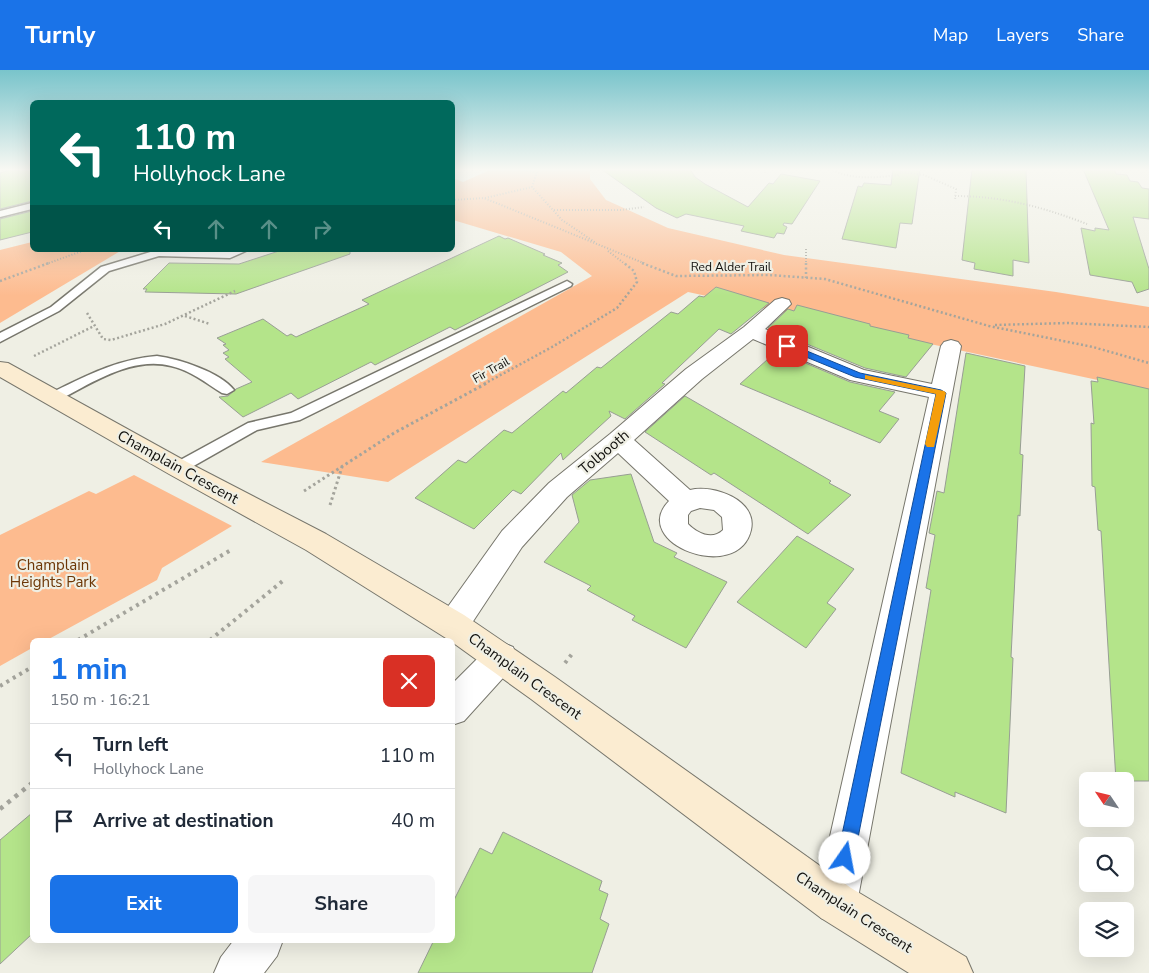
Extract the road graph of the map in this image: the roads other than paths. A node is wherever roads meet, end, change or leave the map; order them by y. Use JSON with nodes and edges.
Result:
{"nodes":[{"id":1,"x":161,"y":252,"type":"edge"},
{"id":2,"x":180,"y":252,"type":"edge"},
{"id":3,"x":238,"y":252,"type":"edge"},
{"id":4,"x":567,"y":284,"type":"dead end"},
{"id":5,"x":782,"y":304,"type":"dead end"},
{"id":6,"x":751,"y":332,"type":"junction"},
{"id":7,"x":0,"y":338,"type":"edge"},
{"id":8,"x":951,"y":346,"type":"dead end"},
{"id":9,"x":0,"y":368,"type":"edge"},
{"id":10,"x":227,"y":390,"type":"dead end"},
{"id":11,"x":941,"y":393,"type":"junction"},
{"id":12,"x":54,"y":397,"type":"junction"},
{"id":13,"x":619,"y":440,"type":"junction"},
{"id":14,"x":178,"y":468,"type":"junction"},
{"id":15,"x":684,"y":501,"type":"dead end"},
{"id":16,"x":453,"y":625,"type":"junction"},
{"id":17,"x":500,"y":658,"type":"junction"},
{"id":18,"x":455,"y":706,"type":"edge"},
{"id":19,"x":836,"y":903,"type":"junction"},
{"id":20,"x":259,"y":943,"type":"edge"},
{"id":21,"x":237,"y":973,"type":"edge"},
{"id":22,"x":950,"y":973,"type":"edge"}],
"edges":[{"from":1,"to":7,"type":"lane"},
{"from":2,"to":3,"type":"lane"},
{"from":4,"to":14,"type":"lane"},
{"from":5,"to":6,"type":"street","name":"Tolbooth"},
{"from":6,"to":11,"type":"street"},
{"from":6,"to":13,"type":"street","name":"Tolbooth"},
{"from":8,"to":11,"type":"street"},
{"from":9,"to":12,"type":"street","name":"Champlain Crescent"},
{"from":10,"to":12,"type":"lane"},
{"from":11,"to":19,"type":"street"},
{"from":12,"to":14,"type":"street","name":"Champlain Crescent"},
{"from":13,"to":15,"type":"street"},
{"from":13,"to":16,"type":"street","name":"Tolbooth"},
{"from":14,"to":16,"type":"street","name":"Champlain Crescent"},
{"from":16,"to":17,"type":"street","name":"Champlain Crescent"},
{"from":17,"to":18,"type":"street"},
{"from":17,"to":19,"type":"street","name":"Champlain Crescent"},
{"from":19,"to":22,"type":"street","name":"Champlain Crescent"},
{"from":20,"to":21,"type":"street"}]}
